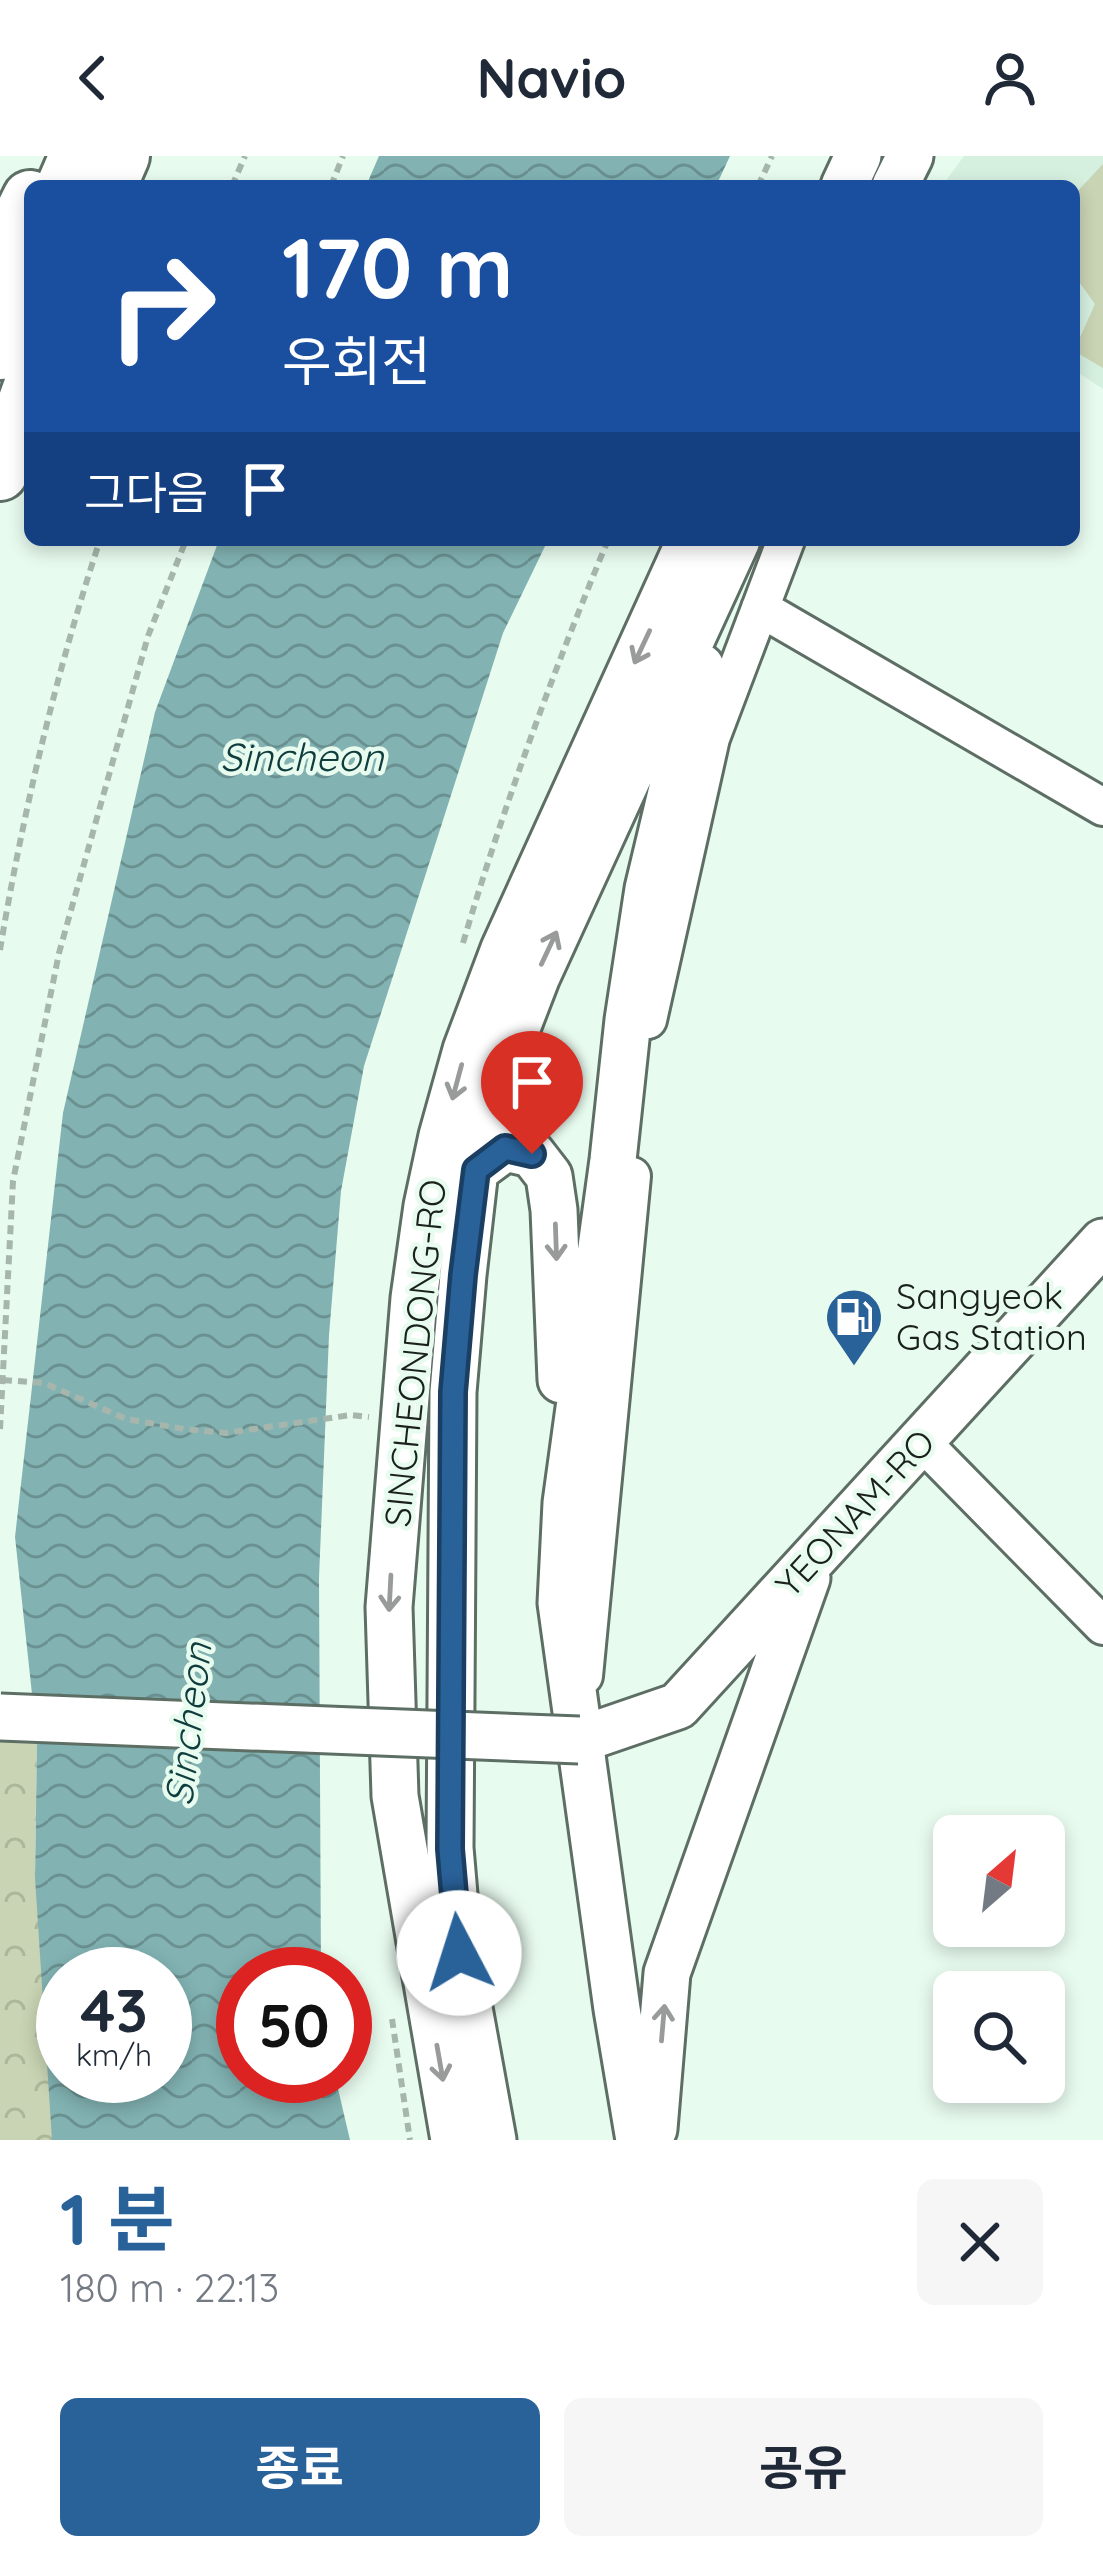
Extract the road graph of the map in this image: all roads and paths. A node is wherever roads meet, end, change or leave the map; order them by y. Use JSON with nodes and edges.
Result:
{"nodes":[{"id":1,"x":24,"y":210,"type":"edge"},
{"id":2,"x":0,"y":258,"type":"edge"},
{"id":3,"x":24,"y":281,"type":"edge"},
{"id":4,"x":0,"y":352,"type":"edge"},
{"id":5,"x":24,"y":406,"type":"edge"},
{"id":6,"x":0,"y":473,"type":"edge"},
{"id":7,"x":98,"y":546,"type":"edge"},
{"id":8,"x":184,"y":546,"type":"edge"},
{"id":9,"x":687,"y":546,"type":"edge"},
{"id":10,"x":784,"y":546,"type":"edge"},
{"id":11,"x":730,"y":555,"type":"edge"},
{"id":12,"x":760,"y":608,"type":"junction"},
{"id":13,"x":1103,"y":807,"type":"edge"},
{"id":14,"x":0,"y":950,"type":"edge"},
{"id":15,"x":476,"y":1170,"type":"junction"},
{"id":16,"x":1103,"y":1243,"type":"edge"},
{"id":17,"x":2,"y":1380,"type":"edge"},
{"id":18,"x":351,"y":1415,"type":"dead end"},
{"id":19,"x":0,"y":1429,"type":"edge"},
{"id":20,"x":921,"y":1441,"type":"junction"},
{"id":21,"x":566,"y":1503,"type":"junction"},
{"id":22,"x":814,"y":1558,"type":"junction"},
{"id":23,"x":1103,"y":1627,"type":"edge"},
{"id":24,"x":0,"y":1718,"type":"edge"},
{"id":25,"x":579,"y":1740,"type":"junction"},
{"id":26,"x":617,"y":2009,"type":"junction"},
{"id":27,"x":454,"y":2140,"type":"edge"},
{"id":28,"x":494,"y":2140,"type":"edge"},
{"id":29,"x":623,"y":2140,"type":"edge"},
{"id":30,"x":639,"y":2140,"type":"edge"},
{"id":31,"x":652,"y":2140,"type":"edge"}],
"edges":[{"from":1,"to":2,"type":"highway"},
{"from":3,"to":4,"type":"highway"},
{"from":5,"to":6,"type":"highway"},
{"from":7,"to":14,"type":"path"},
{"from":8,"to":17,"type":"path"},
{"from":9,"to":27,"type":"main road","name":"SINCHEONDONG-RO","one_way":true},
{"from":10,"to":12,"type":"street"},
{"from":15,"to":11,"type":"main road","name":"SINCHEONDONG-RO","one_way":true},
{"from":11,"to":21,"type":"main road"},
{"from":12,"to":13,"type":"street"},
{"from":12,"to":25,"type":"street"},
{"from":15,"to":21,"type":"main road","one_way":true},
{"from":15,"to":28,"type":"main road","name":"SINCHEONDONG-RO"},
{"from":16,"to":20,"type":"main road","name":"YEONAM-RO"},
{"from":17,"to":18,"type":"path"},
{"from":17,"to":19,"type":"path"},
{"from":20,"to":22,"type":"main road","name":"YEONAM-RO"},
{"from":20,"to":23,"type":"street"},
{"from":21,"to":25,"type":"main road"},
{"from":22,"to":25,"type":"main road","name":"YEONAM-RO"},
{"from":31,"to":22,"type":"main road","one_way":true},
{"from":24,"to":25,"type":"main road","bridge":true},
{"from":25,"to":26,"type":"main road"},
{"from":26,"to":29,"type":"main road"},
{"from":26,"to":30,"type":"main road"}]}
